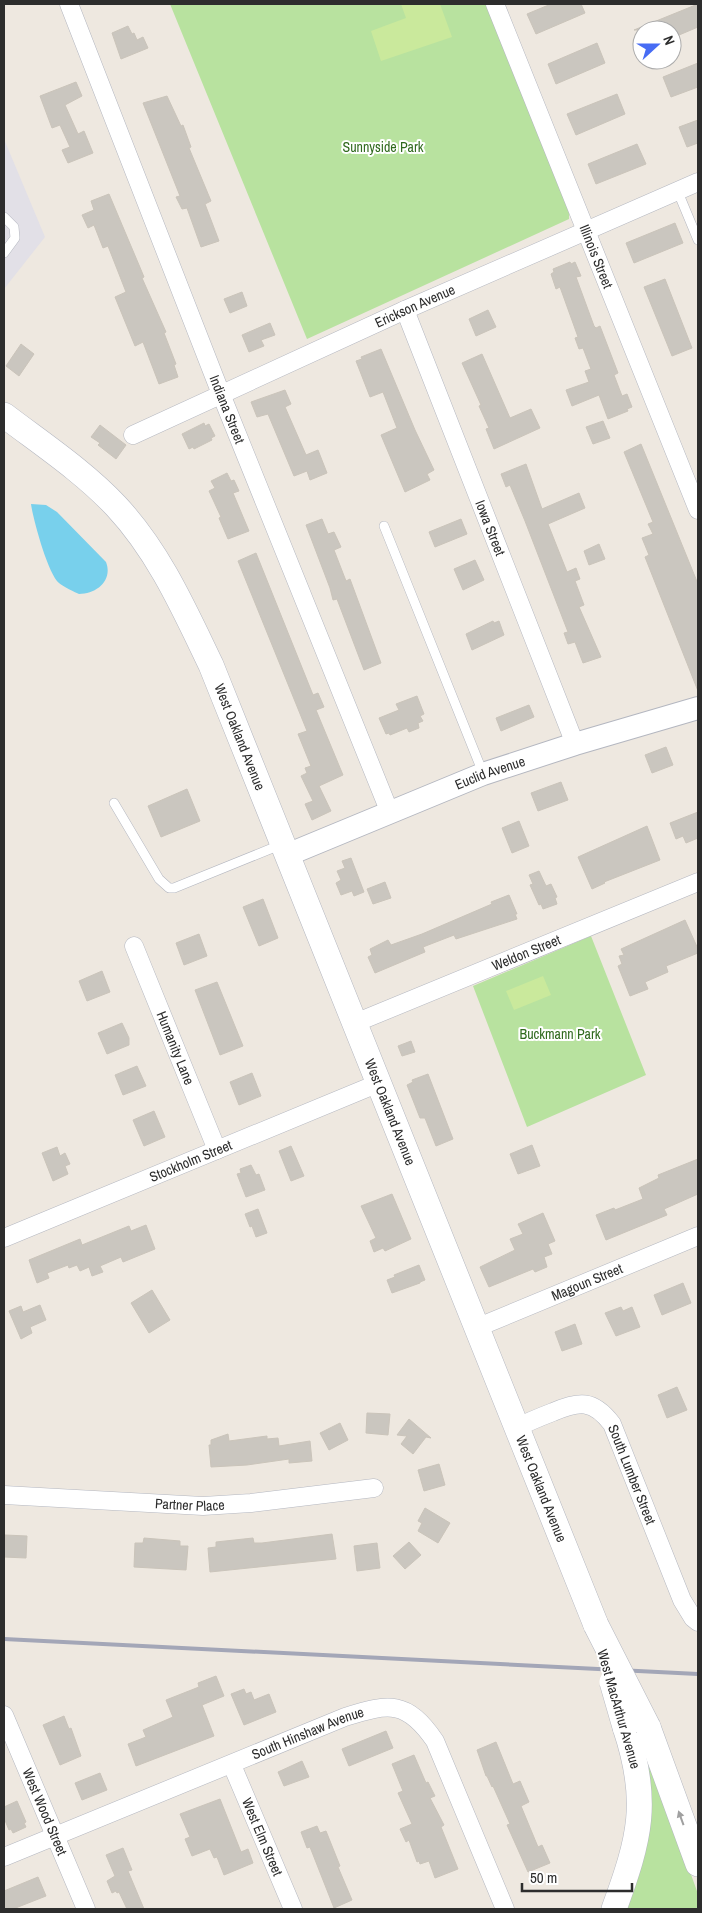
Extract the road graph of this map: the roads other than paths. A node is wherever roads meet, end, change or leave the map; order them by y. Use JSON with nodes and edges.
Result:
{"nodes":[{"id":1,"x":69,"y":4,"type":"edge"},
{"id":2,"x":495,"y":4,"type":"edge"},
{"id":3,"x":698,"y":182,"type":"edge"},
{"id":4,"x":678,"y":192,"type":"junction"},
{"id":5,"x":4,"y":217,"type":"edge"},
{"id":6,"x":586,"y":230,"type":"junction"},
{"id":7,"x":698,"y":240,"type":"edge"},
{"id":8,"x":4,"y":253,"type":"edge"},
{"id":9,"x":405,"y":310,"type":"junction"},
{"id":10,"x":221,"y":394,"type":"junction"},
{"id":11,"x":4,"y":415,"type":"edge"},
{"id":12,"x":133,"y":435,"type":"dead end"},
{"id":13,"x":698,"y":510,"type":"edge"},
{"id":14,"x":384,"y":526,"type":"dead end"},
{"id":15,"x":698,"y":708,"type":"edge"},
{"id":16,"x":575,"y":744,"type":"junction"},
{"id":17,"x":483,"y":774,"type":"junction"},
{"id":18,"x":114,"y":803,"type":"dead end"},
{"id":19,"x":390,"y":814,"type":"junction"},
{"id":20,"x":285,"y":850,"type":"junction"},
{"id":21,"x":698,"y":882,"type":"edge"},
{"id":22,"x":134,"y":946,"type":"dead end"},
{"id":23,"x":355,"y":1023,"type":"junction"},
{"id":24,"x":379,"y":1083,"type":"junction"},
{"id":25,"x":217,"y":1150,"type":"junction"},
{"id":26,"x":698,"y":1236,"type":"edge"},
{"id":27,"x":4,"y":1238,"type":"edge"},
{"id":28,"x":476,"y":1328,"type":"junction"},
{"id":29,"x":516,"y":1428,"type":"junction"},
{"id":30,"x":374,"y":1488,"type":"dead end"},
{"id":31,"x":4,"y":1495,"type":"edge"},
{"id":32,"x":698,"y":1622,"type":"edge"},
{"id":33,"x":596,"y":1625,"type":"joint"},
{"id":34,"x":4,"y":1715,"type":"edge"},
{"id":35,"x":636,"y":1727,"type":"junction"},
{"id":36,"x":232,"y":1765,"type":"junction"},
{"id":37,"x":54,"y":1835,"type":"junction"},
{"id":38,"x":4,"y":1857,"type":"edge"},
{"id":39,"x":698,"y":1864,"type":"edge"},
{"id":40,"x":86,"y":1909,"type":"edge"},
{"id":41,"x":293,"y":1909,"type":"edge"},
{"id":42,"x":505,"y":1909,"type":"edge"},
{"id":43,"x":614,"y":1909,"type":"edge"}],
"edges":[{"from":1,"to":10,"type":"street","name":"Indiana Street"},
{"from":2,"to":6,"type":"street","name":"Illinois Street"},
{"from":3,"to":4,"type":"street","name":"Erickson Avenue"},
{"from":4,"to":6,"type":"street","name":"Erickson Avenue"},
{"from":4,"to":7,"type":"lane"},
{"from":5,"to":8,"type":"lane"},
{"from":6,"to":9,"type":"street","name":"Erickson Avenue"},
{"from":6,"to":13,"type":"street","name":"Illinois Street"},
{"from":9,"to":10,"type":"street","name":"Erickson Avenue"},
{"from":9,"to":16,"type":"street","name":"Iowa Street"},
{"from":10,"to":12,"type":"street","name":"Erickson Avenue"},
{"from":10,"to":19,"type":"street","name":"Indiana Street"},
{"from":11,"to":20,"type":"main road","name":"West Oakland Avenue"},
{"from":14,"to":17,"type":"lane"},
{"from":15,"to":16,"type":"street","name":"Euclid Avenue"},
{"from":16,"to":17,"type":"street","name":"Euclid Avenue"},
{"from":17,"to":19,"type":"street","name":"Euclid Avenue"},
{"from":18,"to":20,"type":"lane"},
{"from":19,"to":20,"type":"street","name":"Euclid Avenue"},
{"from":20,"to":23,"type":"main road","name":"West Oakland Avenue"},
{"from":21,"to":23,"type":"street","name":"Weldon Street"},
{"from":22,"to":25,"type":"street","name":"Humanity Lane"},
{"from":23,"to":24,"type":"main road","name":"West Oakland Avenue"},
{"from":24,"to":25,"type":"street","name":"Stockholm Street"},
{"from":24,"to":28,"type":"main road","name":"West Oakland Avenue"},
{"from":25,"to":27,"type":"street","name":"Stockholm Street"},
{"from":26,"to":28,"type":"street","name":"Magoun Street"},
{"from":28,"to":29,"type":"main road","name":"West Oakland Avenue"},
{"from":29,"to":32,"type":"street","name":"South Lumber Street"},
{"from":29,"to":33,"type":"main road","name":"West Oakland Avenue"},
{"from":30,"to":31,"type":"street","name":"Partner Place"},
{"from":33,"to":35,"type":"main road","name":"West MacArthur Avenue","bridge":true},
{"from":34,"to":37,"type":"street","name":"West Wood Street"},
{"from":39,"to":35,"type":"main road","one_way":true},
{"from":35,"to":43,"type":"main road","name":"West MacArthur Avenue"},
{"from":36,"to":37,"type":"street","name":"South Hinshaw Avenue"},
{"from":36,"to":41,"type":"street","name":"West Elm Street"},
{"from":36,"to":42,"type":"street","name":"South Hinshaw Avenue"},
{"from":37,"to":38,"type":"street","name":"South Hinshaw Avenue"},
{"from":37,"to":40,"type":"street","name":"West Wood Street"}]}
